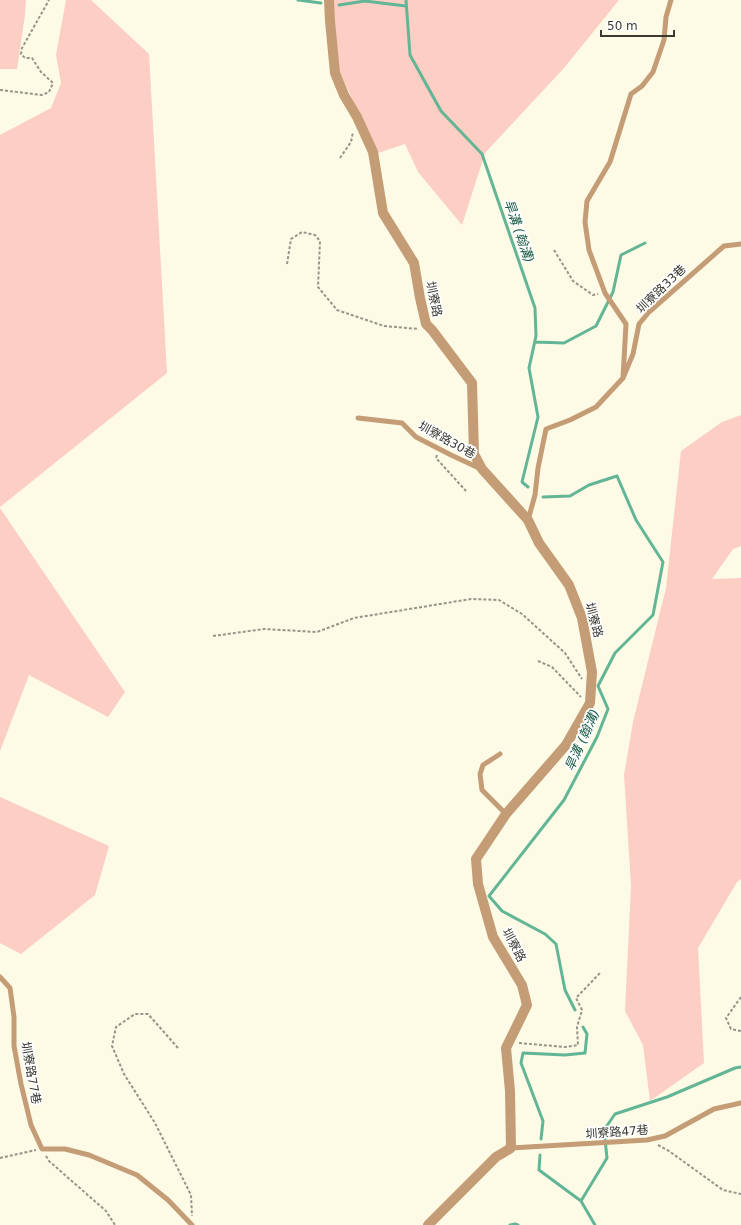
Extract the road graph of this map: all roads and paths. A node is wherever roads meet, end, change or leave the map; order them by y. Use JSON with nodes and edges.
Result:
{"nodes":[{"id":1,"x":49,"y":0,"type":"edge"},
{"id":2,"x":329,"y":0,"type":"edge"},
{"id":3,"x":671,"y":0,"type":"edge"},
{"id":4,"x":0,"y":90,"type":"edge"},
{"id":5,"x":357,"y":117,"type":"junction"},
{"id":6,"x":340,"y":158,"type":"dead end"},
{"id":7,"x":741,"y":244,"type":"edge"},
{"id":8,"x":554,"y":250,"type":"dead end"},
{"id":9,"x":287,"y":264,"type":"dead end"},
{"id":10,"x":605,"y":293,"type":"junction"},
{"id":11,"x":432,"y":330,"type":"junction"},
{"id":12,"x":623,"y":378,"type":"junction"},
{"id":13,"x":358,"y":418,"type":"dead end"},
{"id":14,"x":440,"y":449,"type":"junction"},
{"id":15,"x":482,"y":469,"type":"junction"},
{"id":16,"x":466,"y":491,"type":"dead end"},
{"id":17,"x":528,"y":520,"type":"junction"},
{"id":18,"x":213,"y":636,"type":"dead end"},
{"id":19,"x":538,"y":661,"type":"dead end"},
{"id":20,"x":590,"y":698,"type":"junction"},
{"id":21,"x":500,"y":754,"type":"dead end"},
{"id":22,"x":506,"y":814,"type":"junction"},
{"id":23,"x":600,"y":973,"type":"dead end"},
{"id":24,"x":0,"y":977,"type":"edge"},
{"id":25,"x":741,"y":997,"type":"edge"},
{"id":26,"x":741,"y":1031,"type":"edge"},
{"id":27,"x":509,"y":1041,"type":"junction"},
{"id":28,"x":178,"y":1048,"type":"dead end"},
{"id":29,"x":741,"y":1103,"type":"edge"},
{"id":30,"x":647,"y":1140,"type":"junction"},
{"id":31,"x":510,"y":1148,"type":"junction"},
{"id":32,"x":42,"y":1149,"type":"junction"},
{"id":33,"x":0,"y":1158,"type":"edge"},
{"id":34,"x":741,"y":1194,"type":"edge"},
{"id":35,"x":192,"y":1218,"type":"dead end"},
{"id":36,"x":115,"y":1225,"type":"edge"},
{"id":37,"x":192,"y":1225,"type":"edge"},
{"id":38,"x":428,"y":1225,"type":"edge"}],
"edges":[{"from":1,"to":4,"type":"path"},
{"from":2,"to":5,"type":"street","name":"圳寮路"},
{"from":3,"to":10,"type":"lane"},
{"from":5,"to":6,"type":"path"},
{"from":5,"to":11,"type":"street","name":"圳寮路"},
{"from":7,"to":12,"type":"lane","name":"圳寮路33巷"},
{"from":8,"to":10,"type":"path"},
{"from":9,"to":11,"type":"path"},
{"from":10,"to":12,"type":"lane"},
{"from":11,"to":15,"type":"street","name":"圳寮路"},
{"from":12,"to":17,"type":"lane","name":"圳寮路33巷"},
{"from":13,"to":14,"type":"lane","name":"圳寮路30巷"},
{"from":14,"to":15,"type":"lane","name":"圳寮路30巷"},
{"from":14,"to":16,"type":"path"},
{"from":15,"to":17,"type":"street","name":"圳寮路"},
{"from":17,"to":20,"type":"street","name":"圳寮路"},
{"from":18,"to":20,"type":"path"},
{"from":19,"to":20,"type":"path"},
{"from":20,"to":22,"type":"street","name":"圳寮路"},
{"from":21,"to":22,"type":"lane"},
{"from":22,"to":27,"type":"street","name":"圳寮路"},
{"from":23,"to":27,"type":"path"},
{"from":24,"to":32,"type":"lane","name":"圳寮路77巷"},
{"from":25,"to":26,"type":"path"},
{"from":27,"to":31,"type":"street","name":"圳寮路"},
{"from":28,"to":35,"type":"path"},
{"from":29,"to":30,"type":"lane","name":"圳寮路47巷"},
{"from":30,"to":31,"type":"lane","name":"圳寮路47巷"},
{"from":30,"to":34,"type":"path"},
{"from":31,"to":38,"type":"street"},
{"from":32,"to":33,"type":"path"},
{"from":32,"to":36,"type":"path"},
{"from":32,"to":37,"type":"lane"}]}
